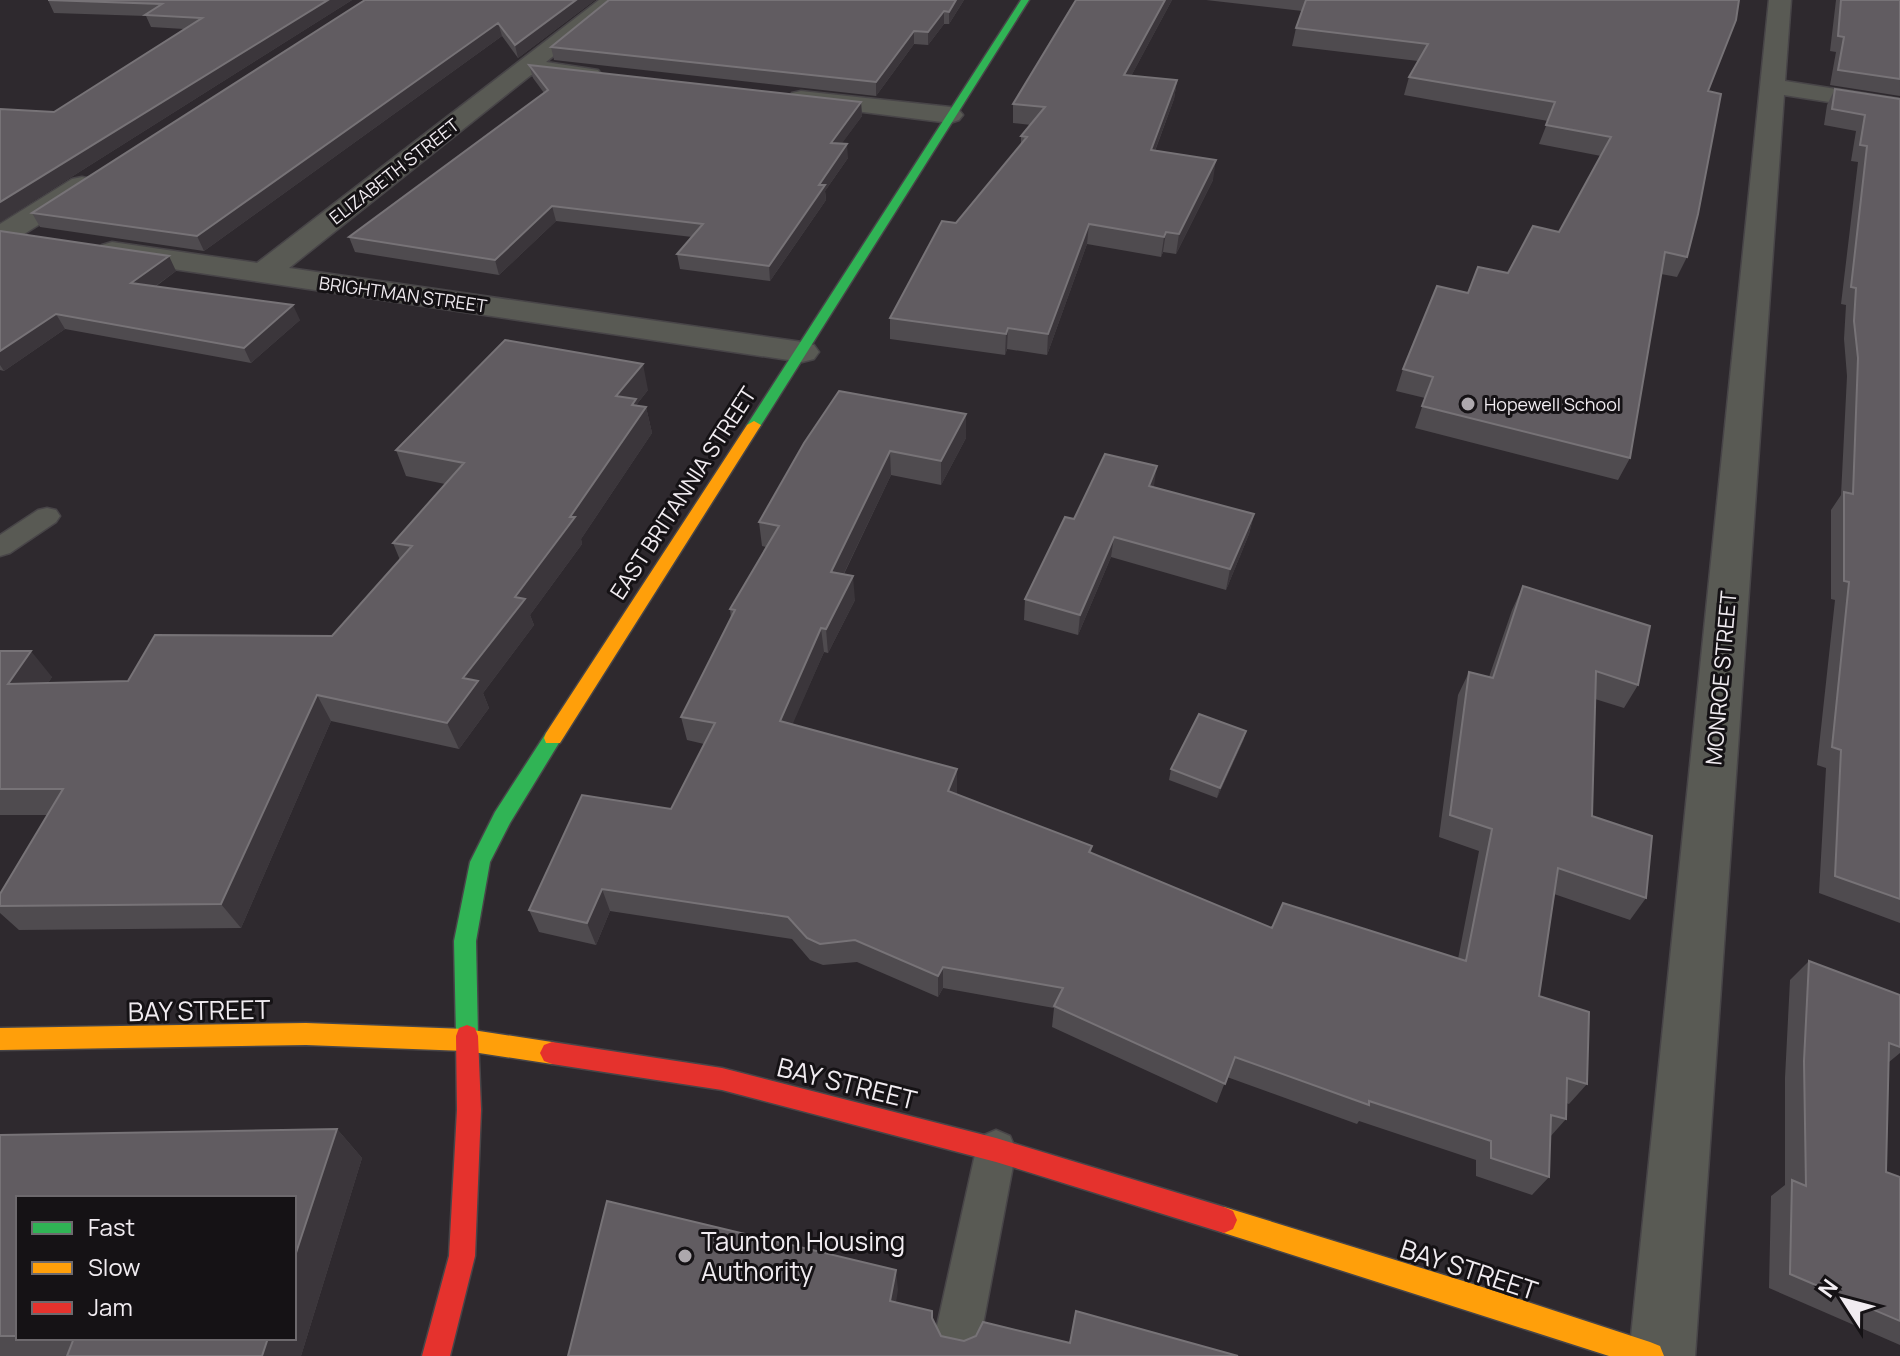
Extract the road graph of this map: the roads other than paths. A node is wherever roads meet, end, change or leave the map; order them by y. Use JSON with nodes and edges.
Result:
{"nodes":[{"id":1,"x":612,"y":0,"type":"edge"},
{"id":2,"x":1025,"y":0,"type":"edge"},
{"id":3,"x":1780,"y":0,"type":"edge"},
{"id":4,"x":526,"y":67,"type":"junction"},
{"id":5,"x":620,"y":78,"type":"edge"},
{"id":6,"x":1773,"y":86,"type":"junction"},
{"id":7,"x":776,"y":95,"type":"edge"},
{"id":8,"x":1900,"y":106,"type":"edge"},
{"id":9,"x":950,"y":115,"type":"junction"},
{"id":10,"x":102,"y":173,"type":"edge"},
{"id":11,"x":2,"y":236,"type":"edge"},
{"id":12,"x":43,"y":240,"type":"edge"},
{"id":13,"x":90,"y":247,"type":"edge"},
{"id":14,"x":262,"y":274,"type":"junction"},
{"id":15,"x":802,"y":352,"type":"junction"},
{"id":16,"x":47,"y":516,"type":"dead end"},
{"id":17,"x":0,"y":547,"type":"edge"},
{"id":18,"x":0,"y":1039,"type":"edge"},
{"id":19,"x":466,"y":1040,"type":"junction"},
{"id":20,"x":996,"y":1150,"type":"junction"},
{"id":21,"x":958,"y":1335,"type":"dead end"},
{"id":22,"x":436,"y":1356,"type":"edge"},
{"id":23,"x":1650,"y":1356,"type":"edge"},
{"id":24,"x":1662,"y":1356,"type":"edge"}],
"edges":[{"from":1,"to":4,"type":"street","name":"ELIZABETH STREET"},
{"from":2,"to":9,"type":"street","name":"EAST BRITANNIA STREET"},
{"from":3,"to":6,"type":"street","name":"MONROE STREET"},
{"from":4,"to":5,"type":"street"},
{"from":4,"to":14,"type":"street","name":"ELIZABETH STREET"},
{"from":6,"to":8,"type":"street"},
{"from":6,"to":24,"type":"street","name":"MONROE STREET"},
{"from":7,"to":9,"type":"street"},
{"from":9,"to":15,"type":"street","name":"EAST BRITANNIA STREET"},
{"from":10,"to":11,"type":"street"},
{"from":11,"to":12,"type":"street"},
{"from":13,"to":14,"type":"street","name":"BRIGHTMAN STREET"},
{"from":14,"to":15,"type":"street","name":"BRIGHTMAN STREET"},
{"from":15,"to":19,"type":"street","name":"EAST BRITANNIA STREET"},
{"from":16,"to":17,"type":"lane"},
{"from":18,"to":19,"type":"street","name":"BAY STREET"},
{"from":19,"to":20,"type":"street","name":"BAY STREET"},
{"from":19,"to":22,"type":"street","name":"EAST BRITANNIA STREET"},
{"from":20,"to":21,"type":"lane"},
{"from":20,"to":23,"type":"street","name":"BAY STREET"}]}
